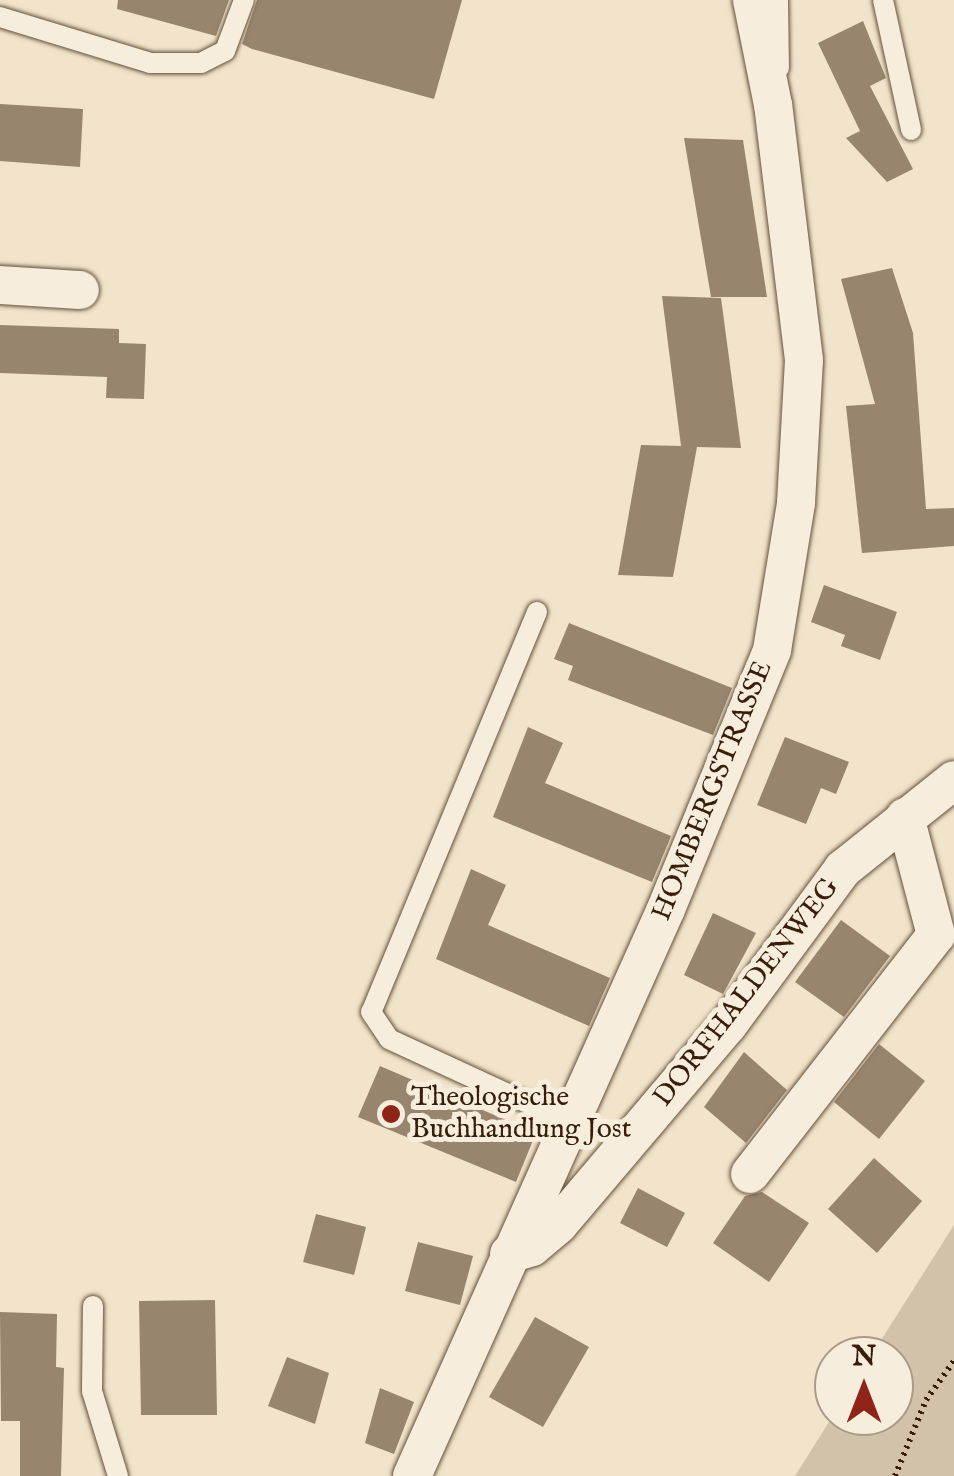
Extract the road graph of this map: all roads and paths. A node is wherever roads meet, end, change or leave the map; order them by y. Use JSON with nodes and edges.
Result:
{"nodes":[{"id":1,"x":244,"y":0,"type":"edge"},
{"id":2,"x":752,"y":0,"type":"edge"},
{"id":3,"x":778,"y":0,"type":"edge"},
{"id":4,"x":883,"y":0,"type":"edge"},
{"id":5,"x":0,"y":16,"type":"edge"},
{"id":6,"x":773,"y":105,"type":"junction"},
{"id":7,"x":912,"y":130,"type":"dead end"},
{"id":8,"x":0,"y":285,"type":"edge"},
{"id":9,"x":80,"y":290,"type":"dead end"},
{"id":10,"x":537,"y":612,"type":"dead end"},
{"id":11,"x":954,"y":780,"type":"edge"},
{"id":12,"x":905,"y":817,"type":"junction"},
{"id":13,"x":569,"y":1122,"type":"junction"},
{"id":14,"x":750,"y":1174,"type":"dead end"},
{"id":15,"x":509,"y":1254,"type":"junction"},
{"id":16,"x":93,"y":1306,"type":"dead end"},
{"id":17,"x":954,"y":1361,"type":"edge"},
{"id":18,"x":118,"y":1476,"type":"edge"},
{"id":19,"x":412,"y":1476,"type":"edge"},
{"id":20,"x":896,"y":1476,"type":"edge"}],
"edges":[{"from":1,"to":5,"type":"lane"},
{"from":2,"to":6,"type":"street","name":"HOMBERGSTRASSE"},
{"from":3,"to":6,"type":"lane"},
{"from":4,"to":7,"type":"lane"},
{"from":6,"to":13,"type":"street","name":"HOMBERGSTRASSE"},
{"from":8,"to":9,"type":"street"},
{"from":10,"to":13,"type":"lane"},
{"from":11,"to":12,"type":"street","name":"DORFHALDENWEG"},
{"from":12,"to":14,"type":"street"},
{"from":12,"to":15,"type":"street","name":"DORFHALDENWEG"},
{"from":13,"to":15,"type":"street","name":"HOMBERGSTRASSE"},
{"from":15,"to":19,"type":"street","name":"HOMBERGSTRASSE"},
{"from":16,"to":18,"type":"lane"},
{"from":17,"to":20,"type":"path"}]}
